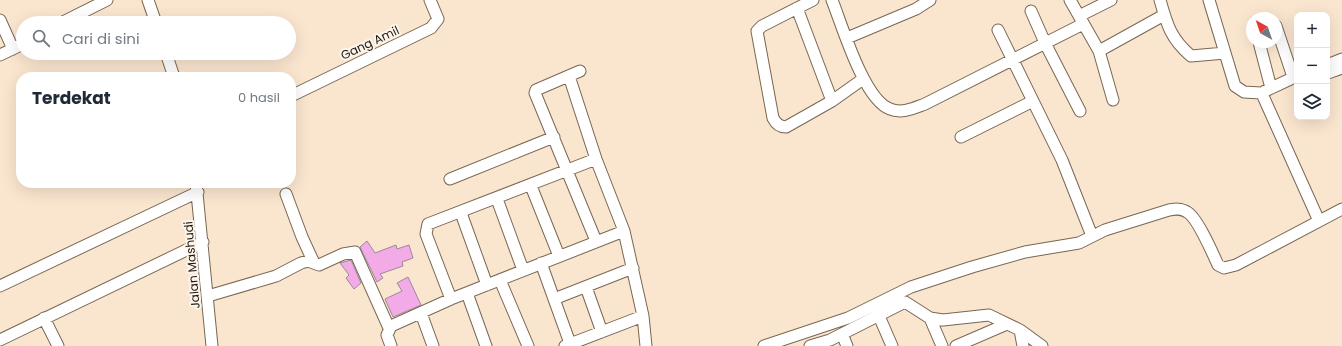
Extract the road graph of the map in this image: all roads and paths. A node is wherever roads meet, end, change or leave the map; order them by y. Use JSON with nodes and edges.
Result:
{"nodes":[{"id":1,"x":107,"y":0,"type":"edge"},
{"id":2,"x":148,"y":0,"type":"edge"},
{"id":3,"x":430,"y":0,"type":"edge"},
{"id":4,"x":814,"y":0,"type":"edge"},
{"id":5,"x":832,"y":0,"type":"edge"},
{"id":6,"x":930,"y":0,"type":"edge"},
{"id":7,"x":1070,"y":0,"type":"edge"},
{"id":8,"x":1111,"y":0,"type":"edge"},
{"id":9,"x":1160,"y":0,"type":"edge"},
{"id":10,"x":1209,"y":0,"type":"edge"},
{"id":11,"x":797,"y":8,"type":"junction"},
{"id":12,"x":1031,"y":12,"type":"dead end"},
{"id":13,"x":1164,"y":15,"type":"junction"},
{"id":14,"x":75,"y":16,"type":"edge"},
{"id":15,"x":154,"y":16,"type":"edge"},
{"id":16,"x":0,"y":20,"type":"edge"},
{"id":17,"x":1081,"y":20,"type":"junction"},
{"id":18,"x":998,"y":30,"type":"dead end"},
{"id":19,"x":847,"y":38,"type":"junction"},
{"id":20,"x":1282,"y":42,"type":"edge"},
{"id":21,"x":16,"y":44,"type":"edge"},
{"id":22,"x":1046,"y":45,"type":"junction"},
{"id":23,"x":16,"y":48,"type":"edge"},
{"id":24,"x":1261,"y":48,"type":"edge"},
{"id":25,"x":1098,"y":51,"type":"junction"},
{"id":26,"x":1225,"y":52,"type":"junction"},
{"id":27,"x":0,"y":55,"type":"edge"},
{"id":28,"x":1342,"y":59,"type":"edge"},
{"id":29,"x":168,"y":60,"type":"edge"},
{"id":30,"x":1014,"y":60,"type":"junction"},
{"id":31,"x":1330,"y":68,"type":"edge"},
{"id":32,"x":1342,"y":68,"type":"edge"},
{"id":33,"x":1330,"y":69,"type":"edge"},
{"id":34,"x":580,"y":71,"type":"dead end"},
{"id":35,"x":172,"y":72,"type":"edge"},
{"id":36,"x":1294,"y":73,"type":"edge"},
{"id":37,"x":569,"y":76,"type":"junction"},
{"id":38,"x":1294,"y":76,"type":"edge"},
{"id":39,"x":863,"y":79,"type":"junction"},
{"id":40,"x":1271,"y":88,"type":"junction"},
{"id":41,"x":1261,"y":93,"type":"junction"},
{"id":42,"x":296,"y":94,"type":"edge"},
{"id":43,"x":1113,"y":100,"type":"dead end"},
{"id":44,"x":832,"y":101,"type":"junction"},
{"id":45,"x":1033,"y":101,"type":"junction"},
{"id":46,"x":1080,"y":111,"type":"dead end"},
{"id":47,"x":961,"y":136,"type":"dead end"},
{"id":48,"x":554,"y":137,"type":"junction"},
{"id":49,"x":596,"y":159,"type":"junction"},
{"id":50,"x":566,"y":170,"type":"junction"},
{"id":51,"x":450,"y":179,"type":"dead end"},
{"id":52,"x":530,"y":186,"type":"junction"},
{"id":53,"x":195,"y":188,"type":"edge"},
{"id":54,"x":197,"y":188,"type":"edge"},
{"id":55,"x":286,"y":194,"type":"dead end"},
{"id":56,"x":496,"y":199,"type":"junction"},
{"id":57,"x":1342,"y":209,"type":"edge"},
{"id":58,"x":461,"y":213,"type":"junction"},
{"id":59,"x":1318,"y":222,"type":"junction"},
{"id":60,"x":624,"y":231,"type":"junction"},
{"id":61,"x":1092,"y":236,"type":"junction"},
{"id":62,"x":596,"y":241,"type":"junction"},
{"id":63,"x":203,"y":242,"type":"junction"},
{"id":64,"x":559,"y":256,"type":"junction"},
{"id":65,"x":314,"y":263,"type":"junction"},
{"id":66,"x":541,"y":263,"type":"junction"},
{"id":67,"x":633,"y":268,"type":"junction"},
{"id":68,"x":523,"y":270,"type":"junction"},
{"id":69,"x":500,"y":280,"type":"junction"},
{"id":70,"x":487,"y":285,"type":"junction"},
{"id":71,"x":0,"y":286,"type":"edge"},
{"id":72,"x":586,"y":287,"type":"junction"},
{"id":73,"x":468,"y":292,"type":"junction"},
{"id":74,"x":208,"y":296,"type":"junction"},
{"id":75,"x":452,"y":299,"type":"junction"},
{"id":76,"x":554,"y":299,"type":"junction"},
{"id":77,"x":421,"y":313,"type":"junction"},
{"id":78,"x":643,"y":316,"type":"junction"},
{"id":79,"x":879,"y":316,"type":"junction"},
{"id":80,"x":44,"y":318,"type":"junction"},
{"id":81,"x":930,"y":318,"type":"junction"},
{"id":82,"x":1007,"y":324,"type":"junction"},
{"id":83,"x":389,"y":328,"type":"junction"},
{"id":84,"x":1020,"y":330,"type":"junction"},
{"id":85,"x":602,"y":332,"type":"junction"},
{"id":86,"x":842,"y":334,"type":"junction"},
{"id":87,"x":0,"y":340,"type":"edge"},
{"id":88,"x":782,"y":343,"type":"edge"},
{"id":89,"x":830,"y":343,"type":"edge"},
{"id":90,"x":569,"y":345,"type":"edge"},
{"id":91,"x":58,"y":346,"type":"edge"},
{"id":92,"x":212,"y":346,"type":"edge"},
{"id":93,"x":391,"y":346,"type":"edge"},
{"id":94,"x":433,"y":346,"type":"edge"},
{"id":95,"x":486,"y":346,"type":"edge"},
{"id":96,"x":528,"y":346,"type":"edge"},
{"id":97,"x":646,"y":346,"type":"edge"},
{"id":98,"x":764,"y":346,"type":"edge"},
{"id":99,"x":810,"y":346,"type":"edge"},
{"id":100,"x":847,"y":346,"type":"edge"},
{"id":101,"x":892,"y":346,"type":"edge"},
{"id":102,"x":942,"y":346,"type":"edge"},
{"id":103,"x":956,"y":346,"type":"edge"},
{"id":104,"x":1023,"y":346,"type":"edge"},
{"id":105,"x":1042,"y":346,"type":"edge"}],
"edges":[{"from":1,"to":14,"type":"street"},
{"from":2,"to":15,"type":"street"},
{"from":3,"to":42,"type":"street","name":"Gang Amil"},
{"from":4,"to":11,"type":"street"},
{"from":5,"to":19,"type":"street"},
{"from":6,"to":19,"type":"street"},
{"from":7,"to":17,"type":"street"},
{"from":8,"to":17,"type":"street"},
{"from":9,"to":13,"type":"street"},
{"from":10,"to":26,"type":"street"},
{"from":11,"to":44,"type":"street"},
{"from":11,"to":44,"type":"street"},
{"from":12,"to":22,"type":"street"},
{"from":13,"to":25,"type":"street"},
{"from":13,"to":26,"type":"street"},
{"from":16,"to":21,"type":"street"},
{"from":17,"to":22,"type":"street"},
{"from":17,"to":25,"type":"street"},
{"from":18,"to":30,"type":"street"},
{"from":19,"to":39,"type":"street"},
{"from":20,"to":36,"type":"street"},
{"from":22,"to":30,"type":"street"},
{"from":22,"to":46,"type":"street"},
{"from":23,"to":27,"type":"street"},
{"from":24,"to":40,"type":"street"},
{"from":25,"to":43,"type":"street"},
{"from":26,"to":41,"type":"street"},
{"from":28,"to":31,"type":"street"},
{"from":29,"to":35,"type":"street"},
{"from":30,"to":39,"type":"street"},
{"from":30,"to":45,"type":"street"},
{"from":32,"to":33,"type":"street"},
{"from":34,"to":37,"type":"street"},
{"from":37,"to":48,"type":"street"},
{"from":37,"to":49,"type":"street"},
{"from":38,"to":40,"type":"street"},
{"from":39,"to":44,"type":"street"},
{"from":40,"to":41,"type":"street"},
{"from":41,"to":59,"type":"street"},
{"from":45,"to":47,"type":"street"},
{"from":45,"to":61,"type":"street"},
{"from":48,"to":50,"type":"street"},
{"from":48,"to":51,"type":"street"},
{"from":49,"to":50,"type":"street"},
{"from":49,"to":60,"type":"street"},
{"from":50,"to":52,"type":"street"},
{"from":50,"to":62,"type":"street"},
{"from":52,"to":56,"type":"street"},
{"from":52,"to":64,"type":"street"},
{"from":53,"to":71,"type":"street"},
{"from":54,"to":63,"type":"street","name":"Jalan Mashudi"},
{"from":55,"to":65,"type":"street"},
{"from":56,"to":58,"type":"street"},
{"from":56,"to":68,"type":"street"},
{"from":57,"to":59,"type":"street"},
{"from":58,"to":70,"type":"street"},
{"from":58,"to":75,"type":"street"},
{"from":59,"to":61,"type":"street"},
{"from":60,"to":62,"type":"street"},
{"from":60,"to":67,"type":"street"},
{"from":61,"to":88,"type":"street"},
{"from":62,"to":64,"type":"street"},
{"from":63,"to":74,"type":"street","name":"Jalan Mashudi"},
{"from":63,"to":80,"type":"street"},
{"from":64,"to":66,"type":"street"},
{"from":65,"to":74,"type":"street"},
{"from":65,"to":83,"type":"street"},
{"from":66,"to":68,"type":"street"},
{"from":66,"to":76,"type":"street"},
{"from":67,"to":72,"type":"street"},
{"from":67,"to":78,"type":"street"},
{"from":68,"to":69,"type":"street"},
{"from":69,"to":70,"type":"street"},
{"from":69,"to":96,"type":"street"},
{"from":70,"to":73,"type":"street"},
{"from":72,"to":76,"type":"street"},
{"from":72,"to":85,"type":"street"},
{"from":73,"to":75,"type":"street"},
{"from":73,"to":95,"type":"street"},
{"from":74,"to":92,"type":"street","name":"Jalan Mashudi"},
{"from":75,"to":77,"type":"street"},
{"from":76,"to":90,"type":"street"},
{"from":77,"to":83,"type":"street"},
{"from":77,"to":94,"type":"street"},
{"from":78,"to":85,"type":"street"},
{"from":78,"to":97,"type":"street"},
{"from":79,"to":81,"type":"street"},
{"from":79,"to":86,"type":"street"},
{"from":79,"to":101,"type":"street"},
{"from":80,"to":87,"type":"street"},
{"from":80,"to":91,"type":"street"},
{"from":81,"to":82,"type":"street"},
{"from":81,"to":102,"type":"street"},
{"from":82,"to":84,"type":"street"},
{"from":82,"to":103,"type":"street"},
{"from":83,"to":93,"type":"street"},
{"from":84,"to":104,"type":"street"},
{"from":84,"to":105,"type":"street"},
{"from":85,"to":90,"type":"street"},
{"from":86,"to":89,"type":"street"},
{"from":86,"to":100,"type":"street"},
{"from":88,"to":98,"type":"street"},
{"from":89,"to":99,"type":"street"}]}
